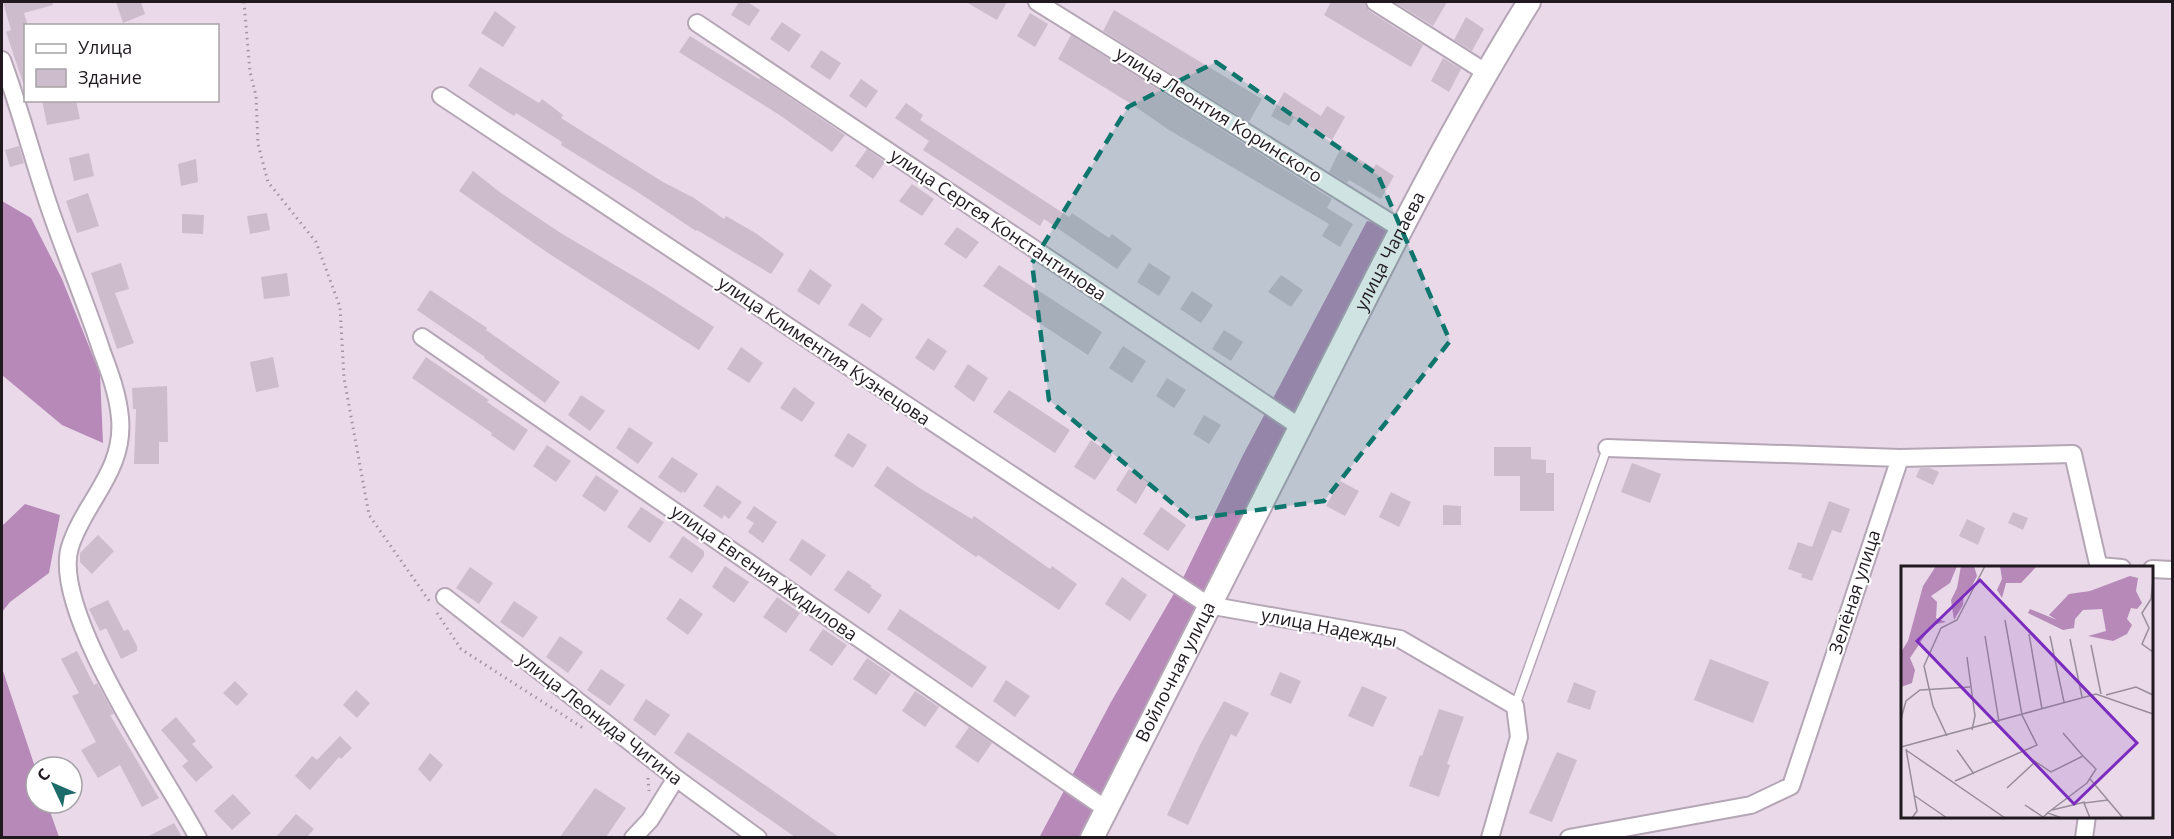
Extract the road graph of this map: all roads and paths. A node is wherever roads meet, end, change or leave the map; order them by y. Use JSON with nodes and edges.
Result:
{"nodes":[{"id":1,"x":244,"y":2,"type":"edge"},
{"id":2,"x":1037,"y":2,"type":"edge"},
{"id":3,"x":1375,"y":2,"type":"edge"},
{"id":4,"x":1529,"y":2,"type":"edge"},
{"id":5,"x":697,"y":23,"type":"dead end"},
{"id":6,"x":2,"y":60,"type":"edge"},
{"id":7,"x":1487,"y":73,"type":"junction"},
{"id":8,"x":441,"y":96,"type":"dead end"},
{"id":9,"x":1401,"y":229,"type":"junction"},
{"id":10,"x":422,"y":337,"type":"dead end"},
{"id":11,"x":1300,"y":426,"type":"junction"},
{"id":12,"x":1607,"y":448,"type":"joint"},
{"id":13,"x":1900,"y":458,"type":"junction"},
{"id":14,"x":1259,"y":505,"type":"joint"},
{"id":15,"x":2099,"y":566,"type":"edge"},
{"id":16,"x":2153,"y":569,"type":"edge"},
{"id":17,"x":2172,"y":570,"type":"edge"},
{"id":18,"x":445,"y":597,"type":"dead end"},
{"id":19,"x":1208,"y":605,"type":"junction"},
{"id":20,"x":1515,"y":706,"type":"junction"},
{"id":21,"x":591,"y":733,"type":"dead end"},
{"id":22,"x":640,"y":771,"type":"dead end"},
{"id":23,"x":676,"y":778,"type":"junction"},
{"id":24,"x":1106,"y":810,"type":"junction"},
{"id":25,"x":2087,"y":818,"type":"edge"},
{"id":26,"x":1620,"y":833,"type":"edge"},
{"id":27,"x":198,"y":837,"type":"edge"},
{"id":28,"x":633,"y":837,"type":"edge"},
{"id":29,"x":758,"y":837,"type":"edge"},
{"id":30,"x":1092,"y":837,"type":"edge"},
{"id":31,"x":1490,"y":837,"type":"edge"},
{"id":32,"x":1569,"y":837,"type":"edge"},
{"id":33,"x":2084,"y":837,"type":"edge"}],
"edges":[{"from":1,"to":21,"type":"path"},
{"from":2,"to":9,"type":"street","name":"улица Леонтия Коринского"},
{"from":3,"to":7,"type":"street"},
{"from":4,"to":7,"type":"street","name":"улица Чапаева"},
{"from":5,"to":11,"type":"street","name":"улица Сергея Константинова"},
{"from":6,"to":27,"type":"street"},
{"from":7,"to":9,"type":"street","name":"улица Чапаева"},
{"from":8,"to":19,"type":"street","name":"улица Климентия Кузнецова"},
{"from":9,"to":11,"type":"street","name":"улица Чапаева"},
{"from":10,"to":24,"type":"street","name":"улица Евгения Жидилова"},
{"from":11,"to":14,"type":"street","name":"улица Чапаева"},
{"from":12,"to":13,"type":"street"},
{"from":12,"to":20,"type":"lane"},
{"from":13,"to":15,"type":"street"},
{"from":13,"to":26,"type":"street","name":"Зелёная улица"},
{"from":14,"to":19,"type":"street","name":"Войлочная улица"},
{"from":16,"to":17,"type":"street"},
{"from":18,"to":23,"type":"street","name":"улица Леонида Чигина"},
{"from":19,"to":20,"type":"street","name":"улица Надежды"},
{"from":19,"to":24,"type":"street","name":"Войлочная улица"},
{"from":20,"to":31,"type":"street"},
{"from":22,"to":23,"type":"path"},
{"from":23,"to":28,"type":"street"},
{"from":23,"to":29,"type":"street","name":"улица Леонида Чигина"},
{"from":24,"to":30,"type":"street","name":"Войлочная улица"},
{"from":25,"to":33,"type":"street"},
{"from":26,"to":32,"type":"street","name":"Зелёная улица"}]}
